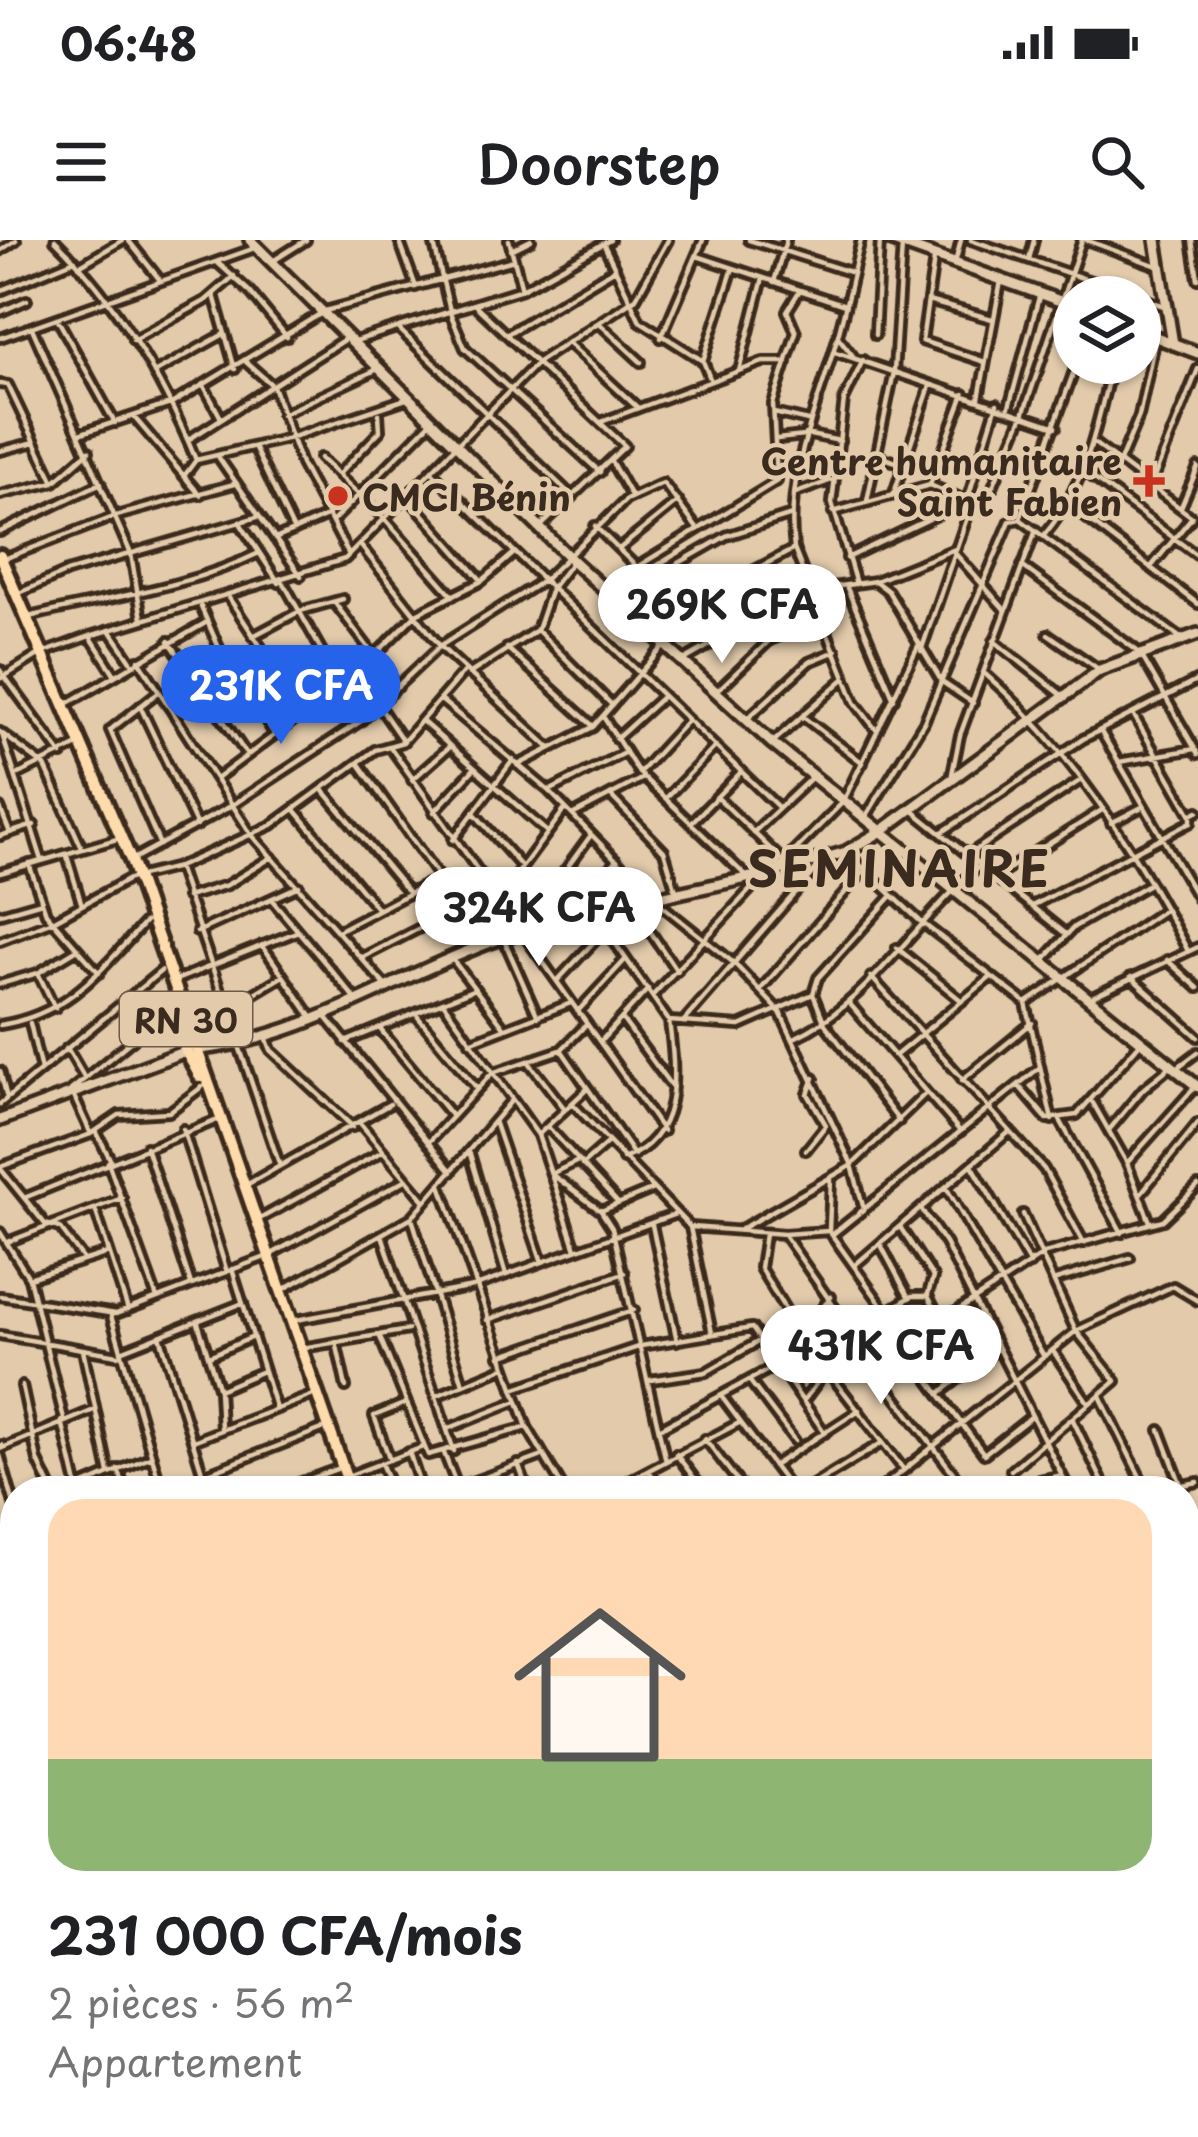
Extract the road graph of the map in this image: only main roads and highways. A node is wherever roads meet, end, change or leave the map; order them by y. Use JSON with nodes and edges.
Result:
{"nodes":[{"id":1,"x":1156,"y":240,"type":"edge"},
{"id":2,"x":896,"y":242,"type":"edge"},
{"id":3,"x":254,"y":243,"type":"edge"},
{"id":4,"x":920,"y":245,"type":"edge"},
{"id":5,"x":1053,"y":298,"type":"edge"},
{"id":6,"x":1161,"y":340,"type":"edge"},
{"id":7,"x":1173,"y":344,"type":"junction"},
{"id":8,"x":1198,"y":353,"type":"edge"},
{"id":9,"x":1,"y":558,"type":"edge"},
{"id":10,"x":0,"y":574,"type":"edge"},
{"id":11,"x":1198,"y":634,"type":"edge"},
{"id":12,"x":37,"y":655,"type":"junction"},
{"id":13,"x":880,"y":832,"type":"junction"},
{"id":14,"x":133,"y":879,"type":"junction"},
{"id":15,"x":193,"y":1050,"type":"junction"},
{"id":16,"x":1198,"y":1088,"type":"edge"},
{"id":17,"x":0,"y":1120,"type":"edge"},
{"id":18,"x":265,"y":1257,"type":"junction"},
{"id":19,"x":341,"y":1473,"type":"junction"},
{"id":20,"x":342,"y":1476,"type":"edge"}],
"edges":[{"from":1,"to":7,"type":"main road"},
{"from":2,"to":4,"type":"main road"},
{"from":3,"to":13,"type":"main road"},
{"from":4,"to":5,"type":"main road"},
{"from":6,"to":7,"type":"main road"},
{"from":7,"to":8,"type":"main road"},
{"from":9,"to":12,"type":"main road","number":"RN 30"},
{"from":10,"to":12,"type":"main road","name":"RN 30","number":"RN 30"},
{"from":11,"to":13,"type":"main road"},
{"from":12,"to":14,"type":"main road","name":"RN 30","number":"RN 30"},
{"from":12,"to":14,"type":"main road","number":"RN 30"},
{"from":13,"to":15,"type":"main road"},
{"from":13,"to":16,"type":"main road"},
{"from":14,"to":15,"type":"main road","number":"RN 30"},
{"from":14,"to":15,"type":"main road","name":"RN 30","number":"RN 30"},
{"from":15,"to":17,"type":"main road"},
{"from":15,"to":18,"type":"main road","name":"RN 30","number":"RN 30"},
{"from":15,"to":18,"type":"main road","number":"RN 30"},
{"from":18,"to":19,"type":"main road","name":"RN 30","number":"RN 30"},
{"from":18,"to":19,"type":"main road","number":"RN 30"},
{"from":19,"to":20,"type":"main road","number":"RN 30"}]}
